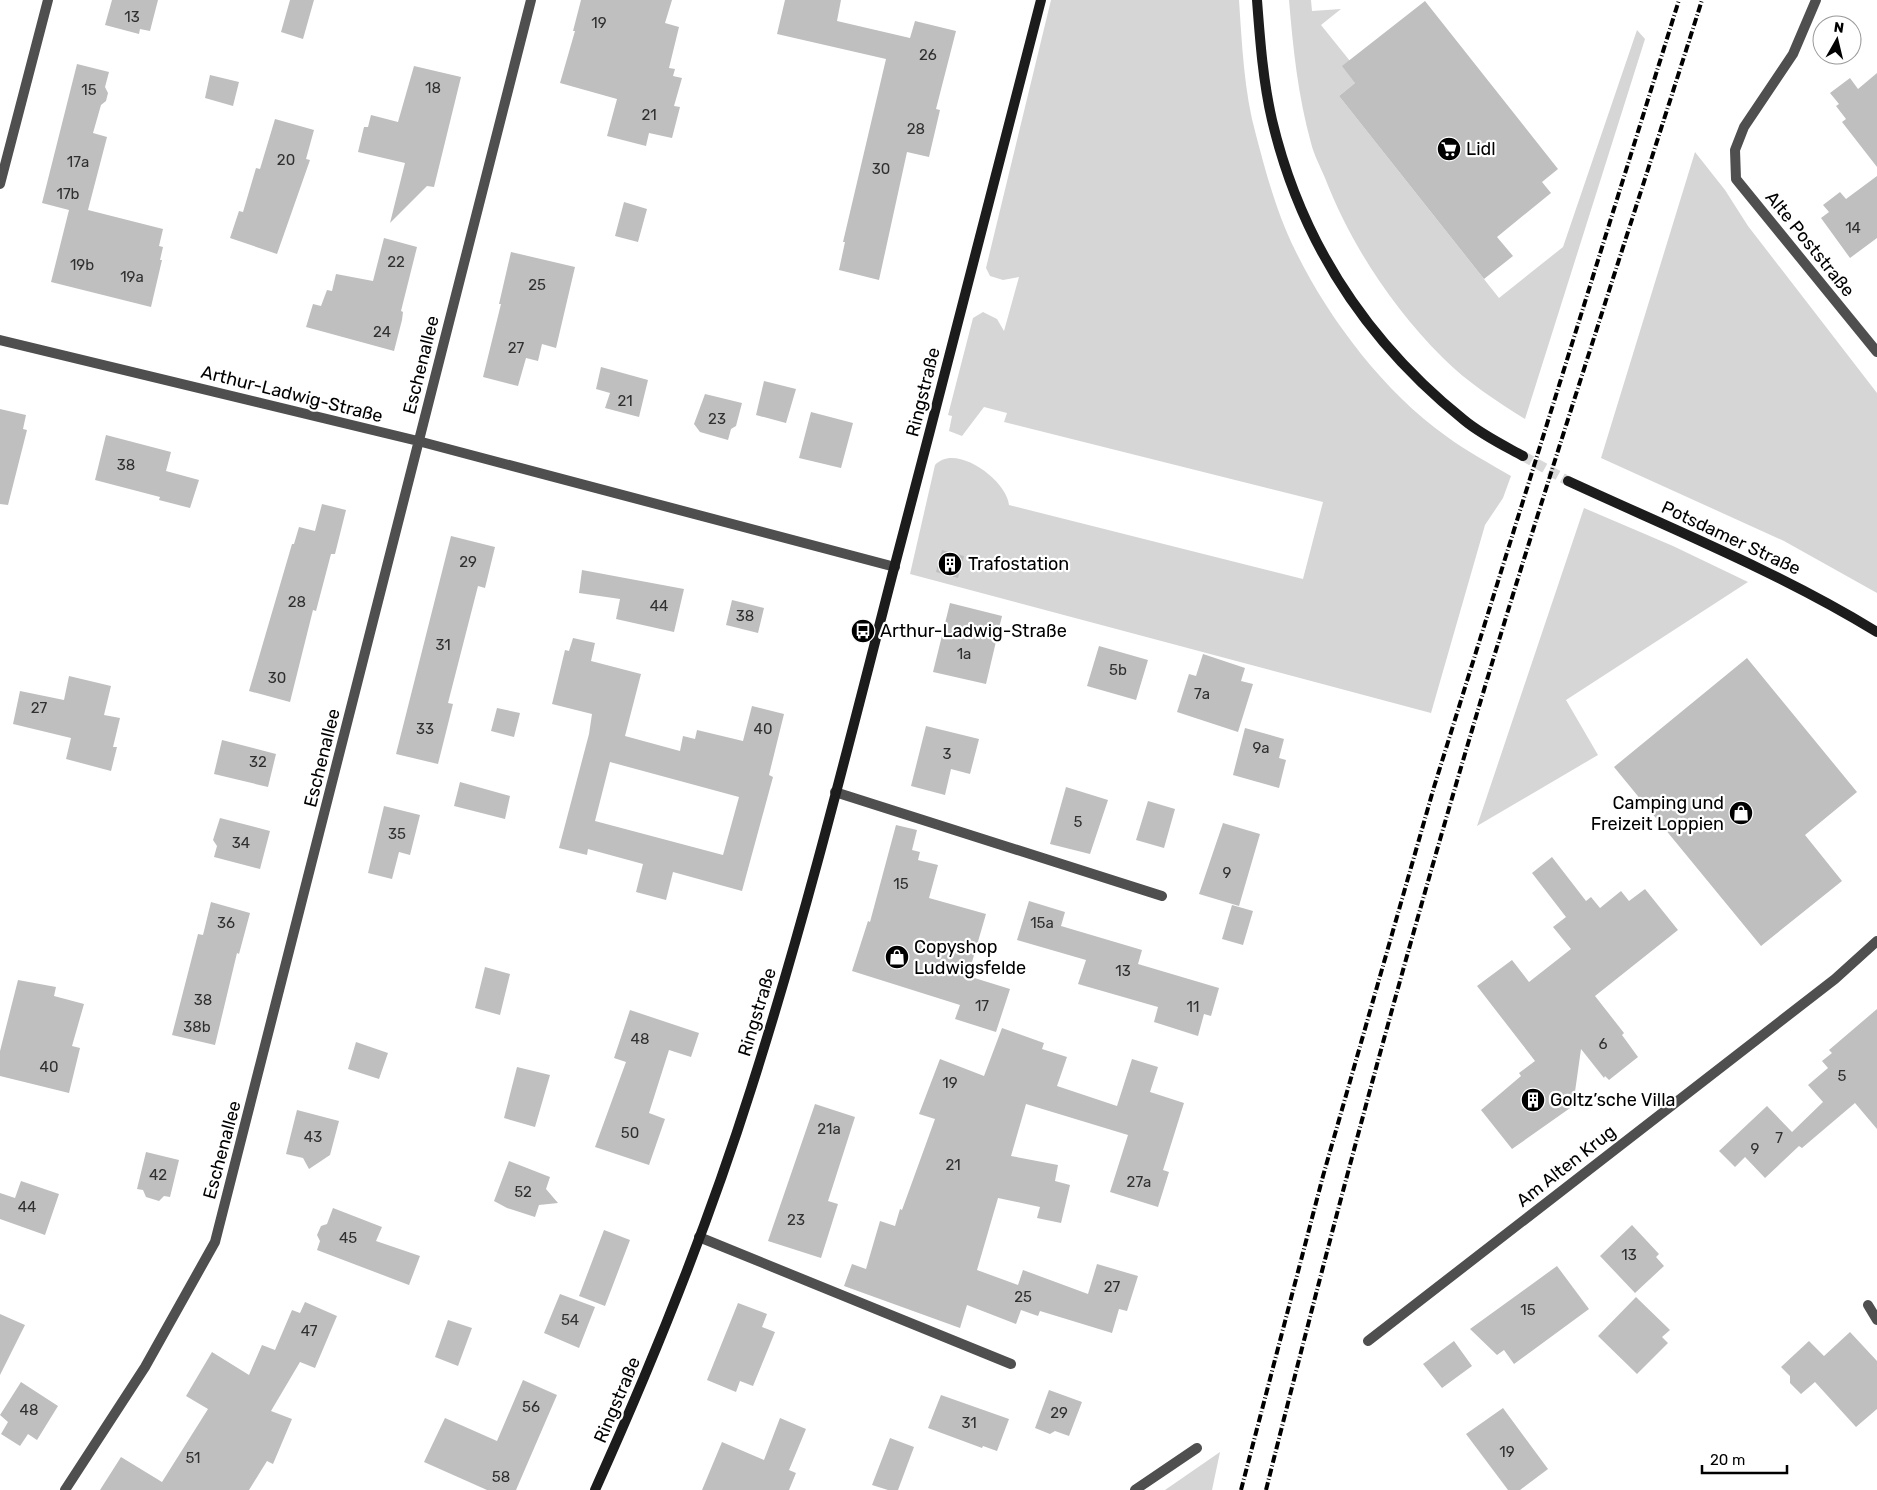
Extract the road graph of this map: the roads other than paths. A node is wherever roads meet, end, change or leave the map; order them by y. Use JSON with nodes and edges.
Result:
{"nodes":[{"id":1,"x":48,"y":0,"type":"edge"},
{"id":2,"x":531,"y":0,"type":"edge"},
{"id":3,"x":1041,"y":0,"type":"edge"},
{"id":4,"x":1257,"y":0,"type":"edge"},
{"id":5,"x":1816,"y":0,"type":"edge"},
{"id":6,"x":0,"y":184,"type":"edge"},
{"id":7,"x":0,"y":340,"type":"edge"},
{"id":8,"x":1877,"y":352,"type":"edge"},
{"id":9,"x":418,"y":441,"type":"junction"},
{"id":10,"x":1522,"y":456,"type":"tunnel mouth"},
{"id":11,"x":1568,"y":481,"type":"tunnel mouth"},
{"id":12,"x":895,"y":567,"type":"junction"},
{"id":13,"x":1877,"y":632,"type":"edge"},
{"id":14,"x":835,"y":792,"type":"junction"},
{"id":15,"x":1162,"y":896,"type":"dead end"},
{"id":16,"x":1877,"y":941,"type":"edge"},
{"id":17,"x":699,"y":1237,"type":"junction"},
{"id":18,"x":1868,"y":1305,"type":"dead end"},
{"id":19,"x":1877,"y":1320,"type":"edge"},
{"id":20,"x":1368,"y":1341,"type":"dead end"},
{"id":21,"x":1010,"y":1364,"type":"dead end"},
{"id":22,"x":1197,"y":1448,"type":"dead end"},
{"id":23,"x":65,"y":1490,"type":"edge"},
{"id":24,"x":596,"y":1490,"type":"edge"},
{"id":25,"x":1136,"y":1490,"type":"edge"}],
"edges":[{"from":1,"to":6,"type":"street"},
{"from":2,"to":9,"type":"street","name":"Eschenallee"},
{"from":3,"to":12,"type":"main road","name":"Ringstraße"},
{"from":4,"to":10,"type":"main road"},
{"from":5,"to":8,"type":"street","name":"Alte Poststraße"},
{"from":7,"to":9,"type":"street","name":"Arthur-Ladwig-Straße"},
{"from":9,"to":12,"type":"street","name":"Arthur-Ladwig-Straße"},
{"from":9,"to":23,"type":"street","name":"Eschenallee"},
{"from":11,"to":13,"type":"main road","name":"Potsdamer Straße"},
{"from":12,"to":14,"type":"main road","name":"Ringstraße"},
{"from":14,"to":15,"type":"street"},
{"from":14,"to":17,"type":"main road","name":"Ringstraße"},
{"from":16,"to":20,"type":"street","name":"Am Alten Krug"},
{"from":17,"to":21,"type":"street"},
{"from":17,"to":24,"type":"main road","name":"Ringstraße"},
{"from":18,"to":19,"type":"street"},
{"from":22,"to":25,"type":"street"}]}
